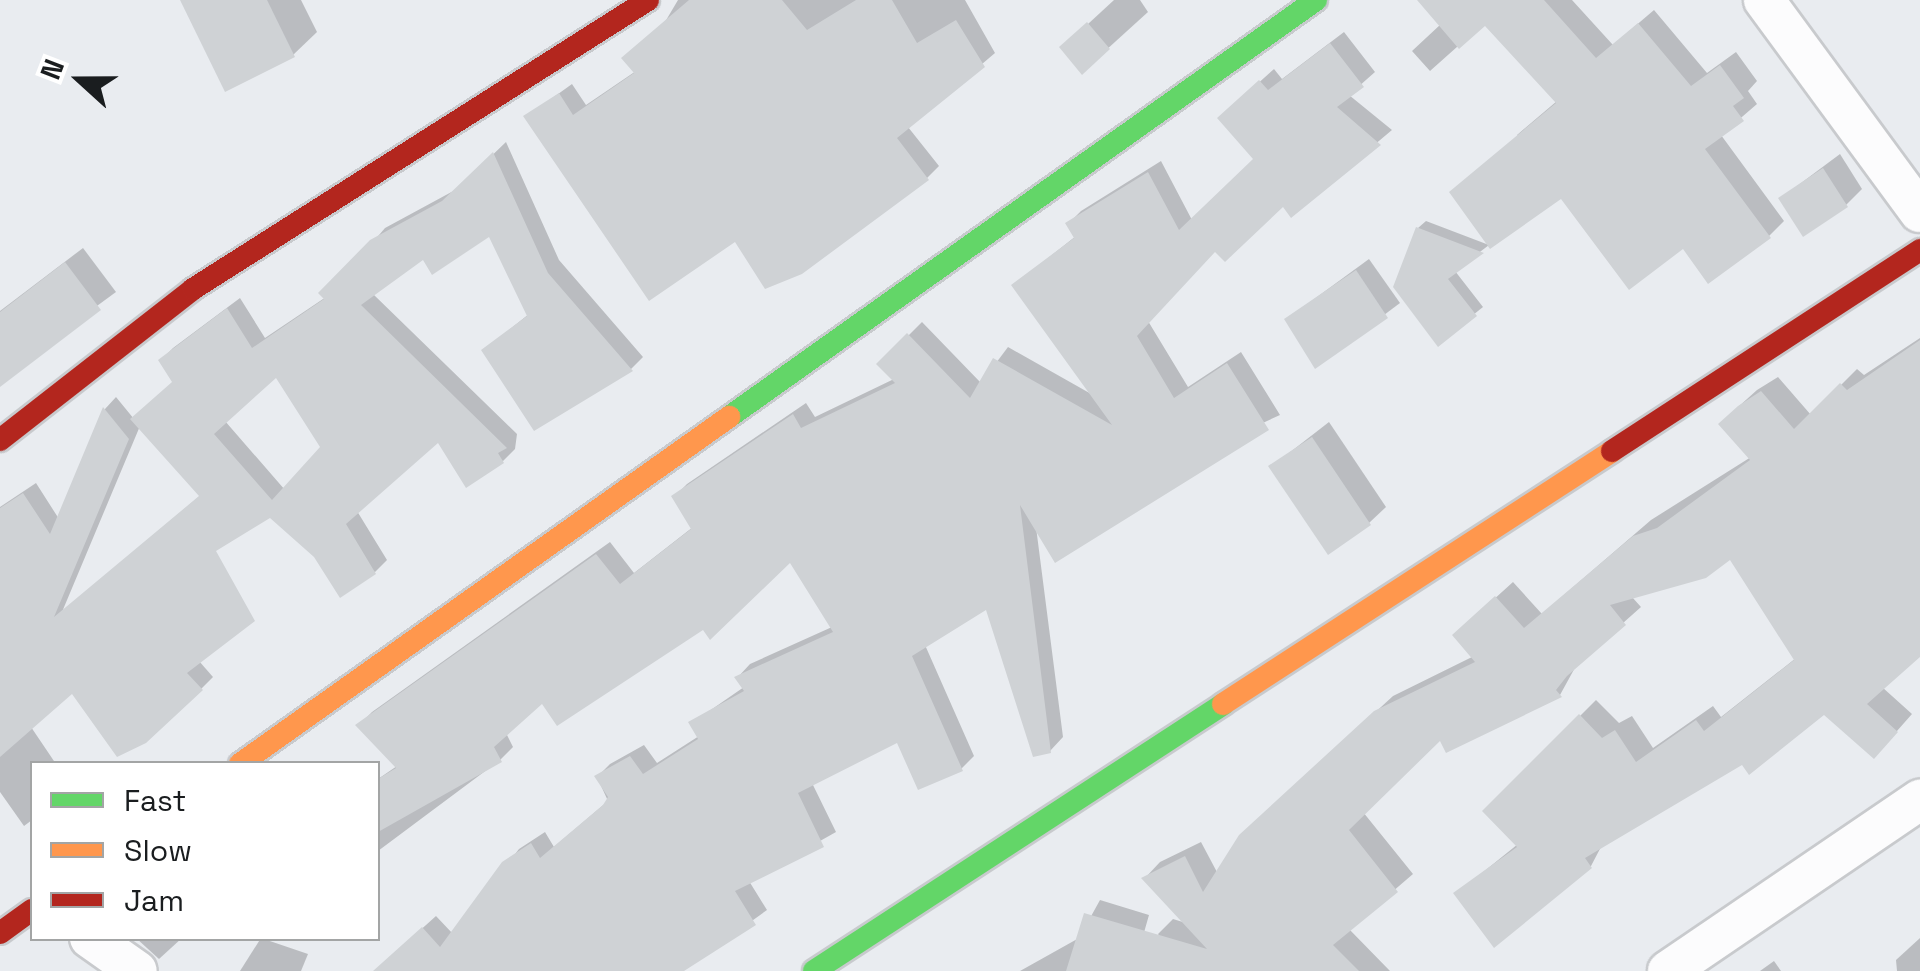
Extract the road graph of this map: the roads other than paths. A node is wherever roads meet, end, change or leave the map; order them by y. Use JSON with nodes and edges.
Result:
{"nodes":[{"id":1,"x":648,"y":0,"type":"edge"},
{"id":2,"x":1316,"y":0,"type":"edge"},
{"id":3,"x":1764,"y":0,"type":"edge"},
{"id":4,"x":1920,"y":212,"type":"edge"},
{"id":5,"x":1920,"y":250,"type":"edge"},
{"id":6,"x":0,"y":440,"type":"edge"},
{"id":7,"x":244,"y":761,"type":"edge"},
{"id":8,"x":1920,"y":800,"type":"edge"},
{"id":9,"x":30,"y":911,"type":"edge"},
{"id":10,"x":0,"y":933,"type":"edge"},
{"id":11,"x":94,"y":941,"type":"edge"},
{"id":12,"x":137,"y":971,"type":"edge"},
{"id":13,"x":814,"y":971,"type":"edge"},
{"id":14,"x":1668,"y":971,"type":"edge"}],
"edges":[{"from":1,"to":6,"type":"street"},
{"from":2,"to":7,"type":"street"},
{"from":3,"to":4,"type":"street"},
{"from":5,"to":13,"type":"street"},
{"from":8,"to":14,"type":"street"},
{"from":9,"to":10,"type":"street"},
{"from":11,"to":12,"type":"street"}]}
